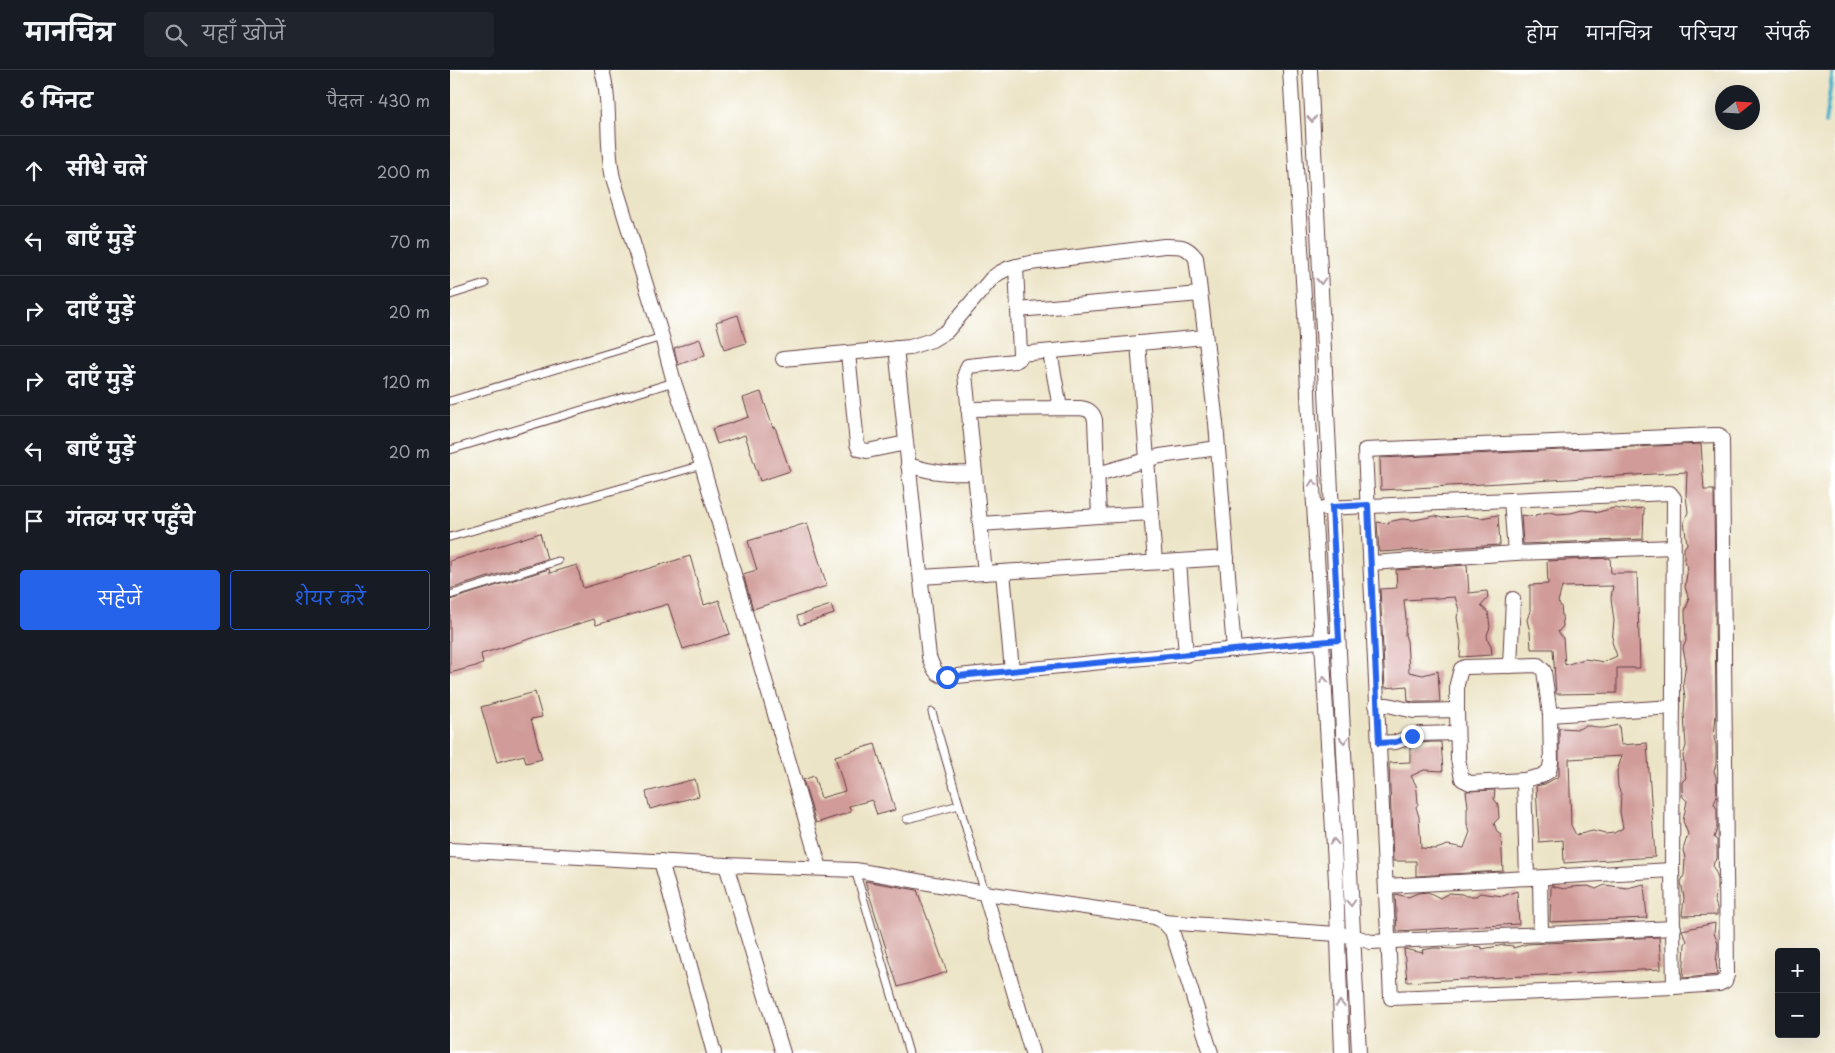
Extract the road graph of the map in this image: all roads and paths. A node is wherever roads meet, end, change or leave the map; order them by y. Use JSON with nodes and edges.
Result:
{"nodes":[{"id":1,"x":602,"y":70,"type":"edge"},
{"id":2,"x":1290,"y":70,"type":"edge"},
{"id":3,"x":1310,"y":70,"type":"edge"},
{"id":4,"x":1016,"y":266,"type":"junction"},
{"id":5,"x":485,"y":284,"type":"dead end"},
{"id":6,"x":450,"y":294,"type":"edge"},
{"id":7,"x":1200,"y":294,"type":"junction"},
{"id":8,"x":1018,"y":310,"type":"junction"},
{"id":9,"x":662,"y":337,"type":"junction"},
{"id":10,"x":1206,"y":337,"type":"junction"},
{"id":11,"x":1138,"y":343,"type":"junction"},
{"id":12,"x":896,"y":348,"type":"junction"},
{"id":13,"x":1050,"y":352,"type":"junction"},
{"id":14,"x":848,"y":353,"type":"junction"},
{"id":15,"x":1020,"y":354,"type":"junction"},
{"id":16,"x":783,"y":359,"type":"dead end"},
{"id":17,"x":674,"y":382,"type":"junction"},
{"id":18,"x":450,"y":401,"type":"edge"},
{"id":19,"x":1060,"y":408,"type":"junction"},
{"id":20,"x":968,"y":409,"type":"junction"},
{"id":21,"x":906,"y":443,"type":"junction"},
{"id":22,"x":1218,"y":448,"type":"junction"},
{"id":23,"x":450,"y":450,"type":"edge"},
{"id":24,"x":1148,"y":459,"type":"junction"},
{"id":25,"x":702,"y":464,"type":"junction"},
{"id":26,"x":908,"y":465,"type":"junction"},
{"id":27,"x":975,"y":473,"type":"junction"},
{"id":28,"x":1098,"y":474,"type":"junction"},
{"id":29,"x":1511,"y":500,"type":"junction"},
{"id":30,"x":1368,"y":505,"type":"junction"},
{"id":31,"x":1332,"y":507,"type":"junction"},
{"id":32,"x":1315,"y":508,"type":"junction"},
{"id":33,"x":1152,"y":513,"type":"junction"},
{"id":34,"x":1099,"y":516,"type":"junction"},
{"id":35,"x":981,"y":524,"type":"junction"},
{"id":36,"x":450,"y":537,"type":"edge"},
{"id":37,"x":1673,"y":547,"type":"junction"},
{"id":38,"x":1515,"y":553,"type":"junction"},
{"id":39,"x":1227,"y":558,"type":"junction"},
{"id":40,"x":558,"y":561,"type":"dead end"},
{"id":41,"x":1179,"y":561,"type":"junction"},
{"id":42,"x":1155,"y":562,"type":"junction"},
{"id":43,"x":1371,"y":563,"type":"junction"},
{"id":44,"x":1003,"y":572,"type":"junction"},
{"id":45,"x":985,"y":573,"type":"junction"},
{"id":46,"x":921,"y":577,"type":"junction"},
{"id":47,"x":450,"y":595,"type":"edge"},
{"id":48,"x":1513,"y":599,"type":"dead end"},
{"id":49,"x":1339,"y":640,"type":"junction"},
{"id":50,"x":1322,"y":641,"type":"junction"},
{"id":51,"x":1234,"y":650,"type":"junction"},
{"id":52,"x":1186,"y":654,"type":"junction"},
{"id":53,"x":1510,"y":666,"type":"junction"},
{"id":54,"x":1012,"y":671,"type":"junction"},
{"id":55,"x":1376,"y":705,"type":"junction"},
{"id":56,"x":1673,"y":707,"type":"junction"},
{"id":57,"x":1457,"y":710,"type":"junction"},
{"id":58,"x":932,"y":712,"type":"dead end"},
{"id":59,"x":1550,"y":715,"type":"junction"},
{"id":60,"x":1457,"y":733,"type":"junction"},
{"id":61,"x":1379,"y":743,"type":"junction"},
{"id":62,"x":1524,"y":780,"type":"junction"},
{"id":63,"x":959,"y":804,"type":"junction"},
{"id":64,"x":907,"y":819,"type":"dead end"},
{"id":65,"x":450,"y":850,"type":"edge"},
{"id":66,"x":661,"y":861,"type":"junction"},
{"id":67,"x":726,"y":865,"type":"junction"},
{"id":68,"x":820,"y":868,"type":"junction"},
{"id":69,"x":855,"y":870,"type":"junction"},
{"id":70,"x":1672,"y":870,"type":"junction"},
{"id":71,"x":1533,"y":878,"type":"junction"},
{"id":72,"x":1386,"y":886,"type":"junction"},
{"id":73,"x":985,"y":893,"type":"junction"},
{"id":74,"x":1164,"y":922,"type":"junction"},
{"id":75,"x":1674,"y":928,"type":"junction"},
{"id":76,"x":1337,"y":934,"type":"junction"},
{"id":77,"x":1541,"y":934,"type":"junction"},
{"id":78,"x":1352,"y":936,"type":"junction"},
{"id":79,"x":1389,"y":942,"type":"junction"},
{"id":80,"x":1674,"y":987,"type":"junction"},
{"id":81,"x":714,"y":1053,"type":"edge"},
{"id":82,"x":783,"y":1053,"type":"edge"},
{"id":83,"x":909,"y":1053,"type":"edge"},
{"id":84,"x":1031,"y":1053,"type":"edge"},
{"id":85,"x":1211,"y":1053,"type":"edge"},
{"id":86,"x":1342,"y":1053,"type":"edge"},
{"id":87,"x":1359,"y":1053,"type":"edge"}],
"edges":[{"from":1,"to":9,"type":"street"},
{"from":32,"to":2,"type":"street","one_way":true},
{"from":3,"to":31,"type":"street","one_way":true},
{"from":4,"to":7,"type":"street"},
{"from":4,"to":8,"type":"street"},
{"from":4,"to":12,"type":"street"},
{"from":5,"to":6,"type":"lane"},
{"from":7,"to":8,"type":"street"},
{"from":7,"to":10,"type":"street"},
{"from":8,"to":15,"type":"street"},
{"from":9,"to":17,"type":"street"},
{"from":9,"to":18,"type":"lane"},
{"from":10,"to":11,"type":"street"},
{"from":10,"to":22,"type":"street"},
{"from":11,"to":13,"type":"street"},
{"from":11,"to":24,"type":"street"},
{"from":12,"to":14,"type":"street"},
{"from":12,"to":21,"type":"street"},
{"from":13,"to":15,"type":"street"},
{"from":13,"to":19,"type":"street"},
{"from":14,"to":16,"type":"street"},
{"from":14,"to":21,"type":"street"},
{"from":15,"to":20,"type":"street"},
{"from":17,"to":23,"type":"lane"},
{"from":17,"to":25,"type":"street"},
{"from":19,"to":20,"type":"street"},
{"from":19,"to":28,"type":"street"},
{"from":20,"to":27,"type":"street"},
{"from":21,"to":26,"type":"street"},
{"from":22,"to":24,"type":"street"},
{"from":22,"to":39,"type":"street"},
{"from":24,"to":28,"type":"street"},
{"from":24,"to":33,"type":"street"},
{"from":25,"to":36,"type":"lane"},
{"from":25,"to":68,"type":"street"},
{"from":26,"to":27,"type":"street"},
{"from":26,"to":46,"type":"street"},
{"from":27,"to":35,"type":"street"},
{"from":28,"to":34,"type":"street"},
{"from":29,"to":30,"type":"street"},
{"from":29,"to":37,"type":"street"},
{"from":29,"to":38,"type":"street"},
{"from":30,"to":31,"type":"street"},
{"from":30,"to":43,"type":"street"},
{"from":30,"to":80,"type":"street"},
{"from":31,"to":32,"type":"street"},
{"from":31,"to":49,"type":"street"},
{"from":32,"to":50,"type":"street"},
{"from":33,"to":34,"type":"street"},
{"from":33,"to":42,"type":"street"},
{"from":34,"to":35,"type":"street"},
{"from":35,"to":45,"type":"street"},
{"from":37,"to":38,"type":"street"},
{"from":37,"to":56,"type":"street"},
{"from":38,"to":43,"type":"street"},
{"from":39,"to":41,"type":"street"},
{"from":39,"to":51,"type":"street"},
{"from":40,"to":47,"type":"lane"},
{"from":41,"to":42,"type":"street"},
{"from":41,"to":52,"type":"street"},
{"from":42,"to":44,"type":"street"},
{"from":43,"to":55,"type":"street"},
{"from":44,"to":45,"type":"street"},
{"from":44,"to":54,"type":"street"},
{"from":45,"to":46,"type":"street"},
{"from":46,"to":54,"type":"street"},
{"from":48,"to":53,"type":"street"},
{"from":49,"to":50,"type":"street"},
{"from":49,"to":78,"type":"street","one_way":true},
{"from":50,"to":51,"type":"street"},
{"from":76,"to":50,"type":"street","one_way":true},
{"from":51,"to":52,"type":"street"},
{"from":52,"to":54,"type":"street"},
{"from":53,"to":57,"type":"street"},
{"from":53,"to":59,"type":"street"},
{"from":55,"to":57,"type":"street"},
{"from":55,"to":61,"type":"street"},
{"from":56,"to":59,"type":"street"},
{"from":56,"to":70,"type":"street"},
{"from":57,"to":60,"type":"street"},
{"from":58,"to":63,"type":"lane"},
{"from":59,"to":62,"type":"street"},
{"from":60,"to":61,"type":"street"},
{"from":60,"to":62,"type":"street"},
{"from":61,"to":72,"type":"street"},
{"from":62,"to":71,"type":"street"},
{"from":63,"to":64,"type":"lane"},
{"from":63,"to":73,"type":"lane"},
{"from":65,"to":66,"type":"street"},
{"from":66,"to":67,"type":"street"},
{"from":66,"to":81,"type":"street"},
{"from":67,"to":68,"type":"street"},
{"from":67,"to":82,"type":"street"},
{"from":68,"to":69,"type":"street"},
{"from":69,"to":73,"type":"street"},
{"from":69,"to":83,"type":"lane"},
{"from":70,"to":71,"type":"street"},
{"from":70,"to":75,"type":"street"},
{"from":71,"to":72,"type":"street"},
{"from":71,"to":77,"type":"street"},
{"from":72,"to":79,"type":"street"},
{"from":73,"to":74,"type":"street"},
{"from":73,"to":84,"type":"street"},
{"from":74,"to":76,"type":"street"},
{"from":74,"to":85,"type":"street"},
{"from":75,"to":77,"type":"street"},
{"from":75,"to":80,"type":"street"},
{"from":76,"to":78,"type":"street"},
{"from":86,"to":76,"type":"street","one_way":true},
{"from":77,"to":79,"type":"street"},
{"from":78,"to":79,"type":"street"},
{"from":78,"to":87,"type":"street"},
{"from":79,"to":80,"type":"street"}]}
